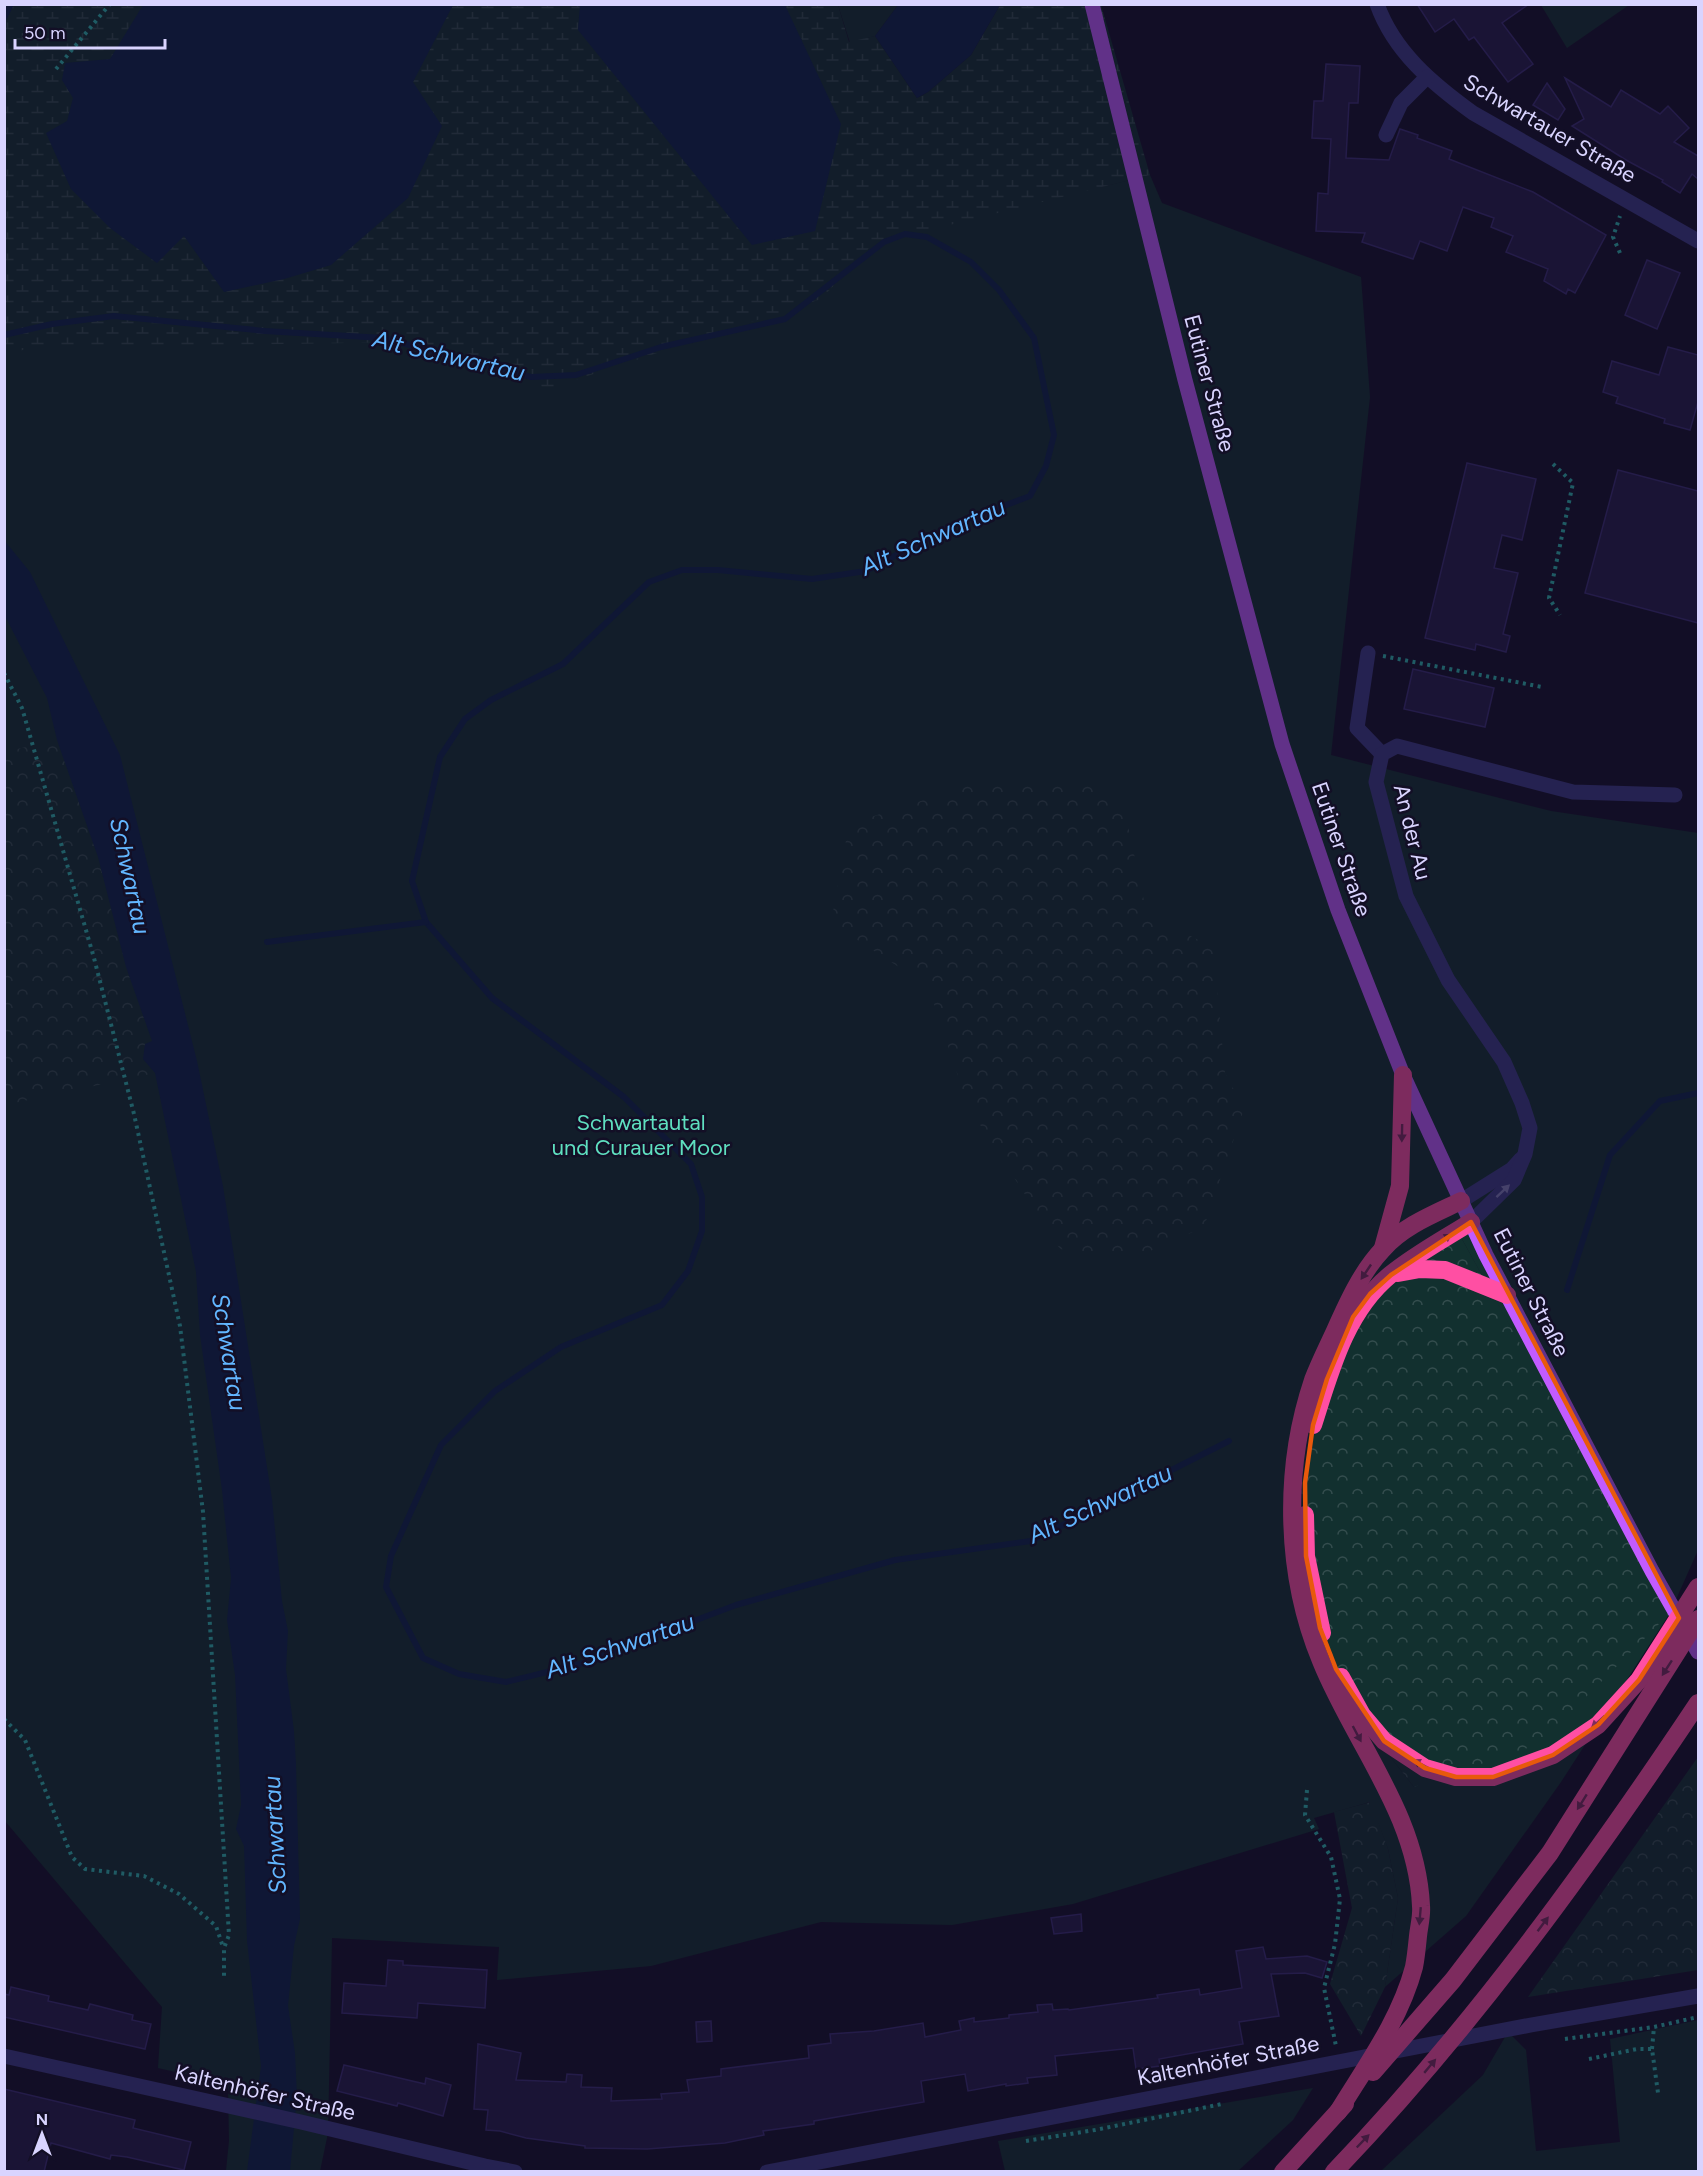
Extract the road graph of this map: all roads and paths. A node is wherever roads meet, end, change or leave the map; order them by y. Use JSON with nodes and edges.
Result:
{"nodes":[{"id":1,"x":110,"y":4,"type":"edge"},
{"id":2,"x":1092,"y":4,"type":"edge"},
{"id":3,"x":1377,"y":4,"type":"edge"},
{"id":4,"x":56,"y":69,"type":"dead end"},
{"id":5,"x":1427,"y":77,"type":"junction"},
{"id":6,"x":1386,"y":135,"type":"dead end"},
{"id":7,"x":1627,"y":199,"type":"junction"},
{"id":8,"x":1698,"y":241,"type":"edge"},
{"id":9,"x":1620,"y":253,"type":"dead end"},
{"id":10,"x":1553,"y":464,"type":"dead end"},
{"id":11,"x":1560,"y":615,"type":"dead end"},
{"id":12,"x":1368,"y":653,"type":"joint"},
{"id":13,"x":4,"y":673,"type":"edge"},
{"id":14,"x":1542,"y":687,"type":"dead end"},
{"id":15,"x":1382,"y":754,"type":"junction"},
{"id":16,"x":1675,"y":795,"type":"dead end"},
{"id":17,"x":1403,"y":1075,"type":"junction"},
{"id":18,"x":1525,"y":1154,"type":"junction"},
{"id":19,"x":1461,"y":1201,"type":"junction"},
{"id":20,"x":1471,"y":1222,"type":"junction"},
{"id":21,"x":1383,"y":1248,"type":"junction"},
{"id":22,"x":1390,"y":1275,"type":"junction"},
{"id":23,"x":1507,"y":1295,"type":"junction"},
{"id":24,"x":1698,"y":1587,"type":"edge"},
{"id":25,"x":1698,"y":1619,"type":"edge"},
{"id":26,"x":1698,"y":1652,"type":"edge"},
{"id":27,"x":1698,"y":1703,"type":"edge"},
{"id":28,"x":4,"y":1719,"type":"edge"},
{"id":29,"x":1307,"y":1790,"type":"dead end"},
{"id":30,"x":224,"y":1948,"type":"junction"},
{"id":31,"x":224,"y":1976,"type":"dead end"},
{"id":32,"x":1698,"y":1996,"type":"edge"},
{"id":33,"x":1654,"y":2027,"type":"dead end"},
{"id":34,"x":1652,"y":2049,"type":"junction"},
{"id":35,"x":4,"y":2056,"type":"edge"},
{"id":36,"x":1589,"y":2060,"type":"dead end"},
{"id":37,"x":1339,"y":2062,"type":"junction"},
{"id":38,"x":1658,"y":2093,"type":"dead end"},
{"id":39,"x":1338,"y":2112,"type":"junction"},
{"id":40,"x":515,"y":2172,"type":"edge"},
{"id":41,"x":767,"y":2172,"type":"edge"},
{"id":42,"x":1283,"y":2172,"type":"edge"},
{"id":43,"x":1334,"y":2172,"type":"edge"}],
"edges":[{"from":1,"to":4,"type":"path"},
{"from":2,"to":17,"type":"main road","name":"Eutiner Straße"},
{"from":3,"to":5,"type":"street","name":"Schwartauer Straße"},
{"from":5,"to":6,"type":"street"},
{"from":5,"to":7,"type":"street","name":"Schwartauer Straße"},
{"from":7,"to":8,"type":"street","name":"Schwartauer Straße"},
{"from":7,"to":9,"type":"path"},
{"from":10,"to":11,"type":"path"},
{"from":12,"to":14,"type":"path"},
{"from":12,"to":15,"type":"street"},
{"from":13,"to":30,"type":"path"},
{"from":15,"to":16,"type":"street","name":"An der Au"},
{"from":15,"to":18,"type":"street","name":"An der Au"},
{"from":17,"to":19,"type":"main road","name":"Eutiner Straße"},
{"from":17,"to":21,"type":"highway","one_way":true},
{"from":18,"to":19,"type":"street"},
{"from":20,"to":18,"type":"street","name":"An der Au","one_way":true},
{"from":19,"to":20,"type":"main road","name":"Eutiner Straße"},
{"from":19,"to":21,"type":"highway"},
{"from":22,"to":20,"type":"highway","one_way":true},
{"from":20,"to":23,"type":"main road","name":"Eutiner Straße"},
{"from":21,"to":39,"type":"highway","one_way":true},
{"from":22,"to":23,"type":"highway"},
{"from":24,"to":22,"type":"highway","one_way":true},
{"from":23,"to":26,"type":"main road","name":"Eutiner Straße"},
{"from":25,"to":39,"type":"highway","one_way":true},
{"from":43,"to":27,"type":"highway","one_way":true},
{"from":28,"to":30,"type":"path"},
{"from":29,"to":37,"type":"path"},
{"from":30,"to":31,"type":"path"},
{"from":32,"to":37,"type":"street","name":"Kaltenhöfer Straße"},
{"from":33,"to":34,"type":"path"},
{"from":34,"to":36,"type":"path"},
{"from":34,"to":38,"type":"path"},
{"from":35,"to":40,"type":"street","name":"Kaltenhöfer Straße"},
{"from":37,"to":41,"type":"street","name":"Kaltenhöfer Straße"},
{"from":39,"to":42,"type":"highway"}]}
